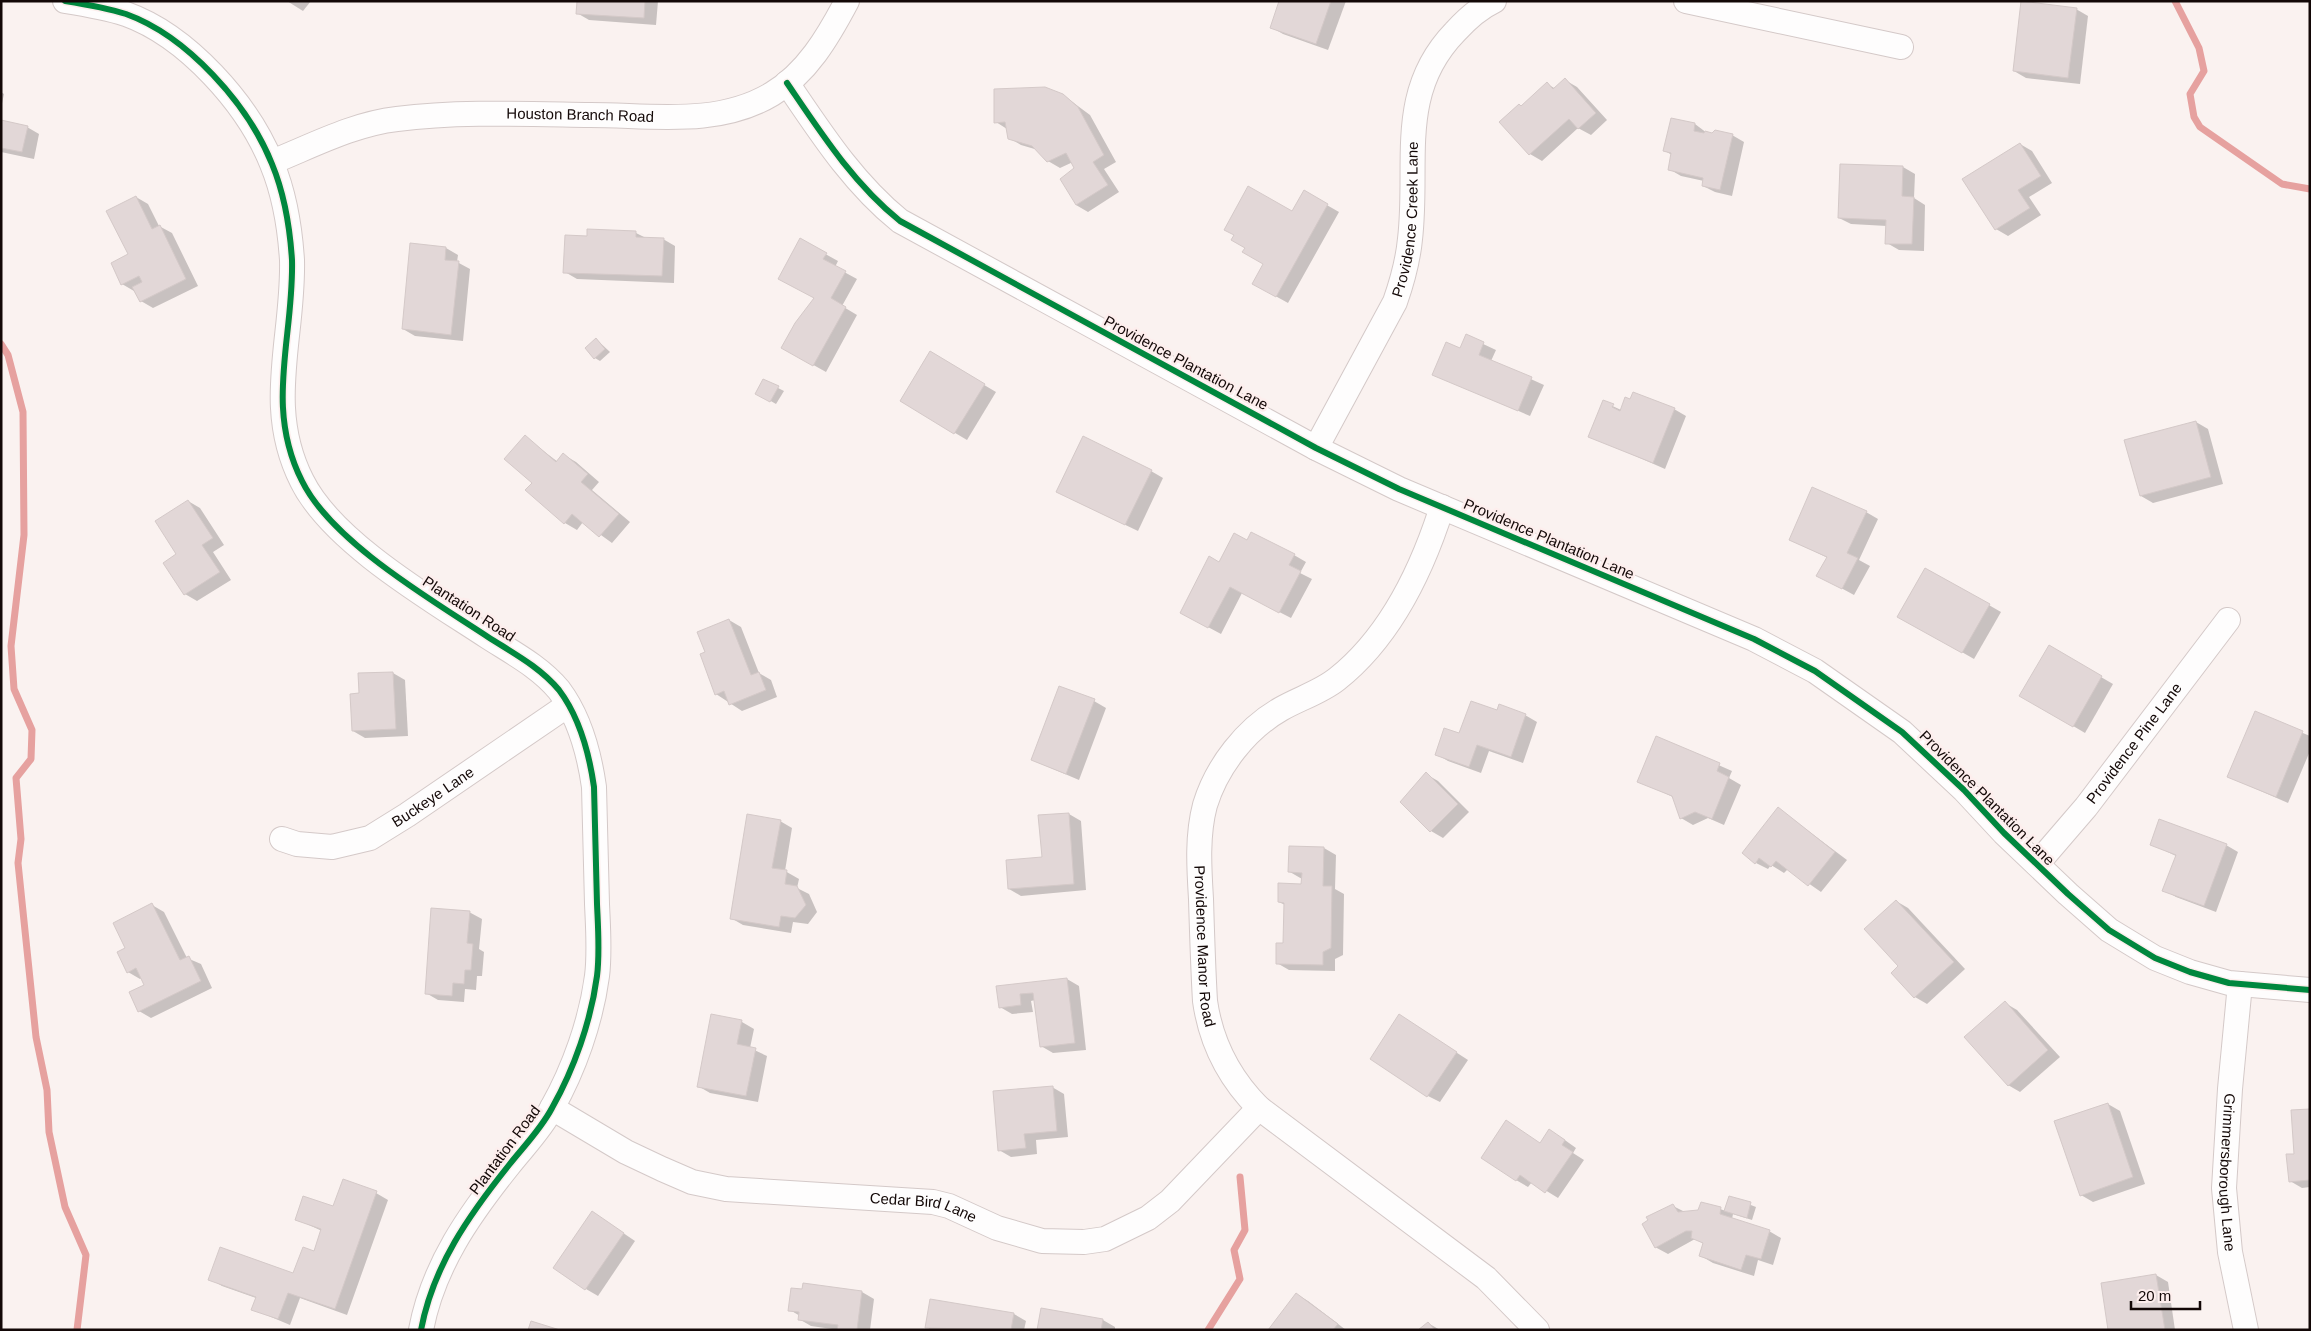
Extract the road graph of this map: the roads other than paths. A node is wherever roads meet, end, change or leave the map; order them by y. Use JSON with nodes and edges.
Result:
{"nodes":[{"id":1,"x":64,"y":1,"type":"edge"},
{"id":2,"x":847,"y":1,"type":"edge"},
{"id":3,"x":1494,"y":1,"type":"edge"},
{"id":4,"x":1686,"y":1,"type":"edge"},
{"id":5,"x":1901,"y":47,"type":"dead end"},
{"id":6,"x":788,"y":83,"type":"junction"},
{"id":7,"x":272,"y":162,"type":"junction"},
{"id":8,"x":1316,"y":448,"type":"junction"},
{"id":9,"x":1442,"y":507,"type":"junction"},
{"id":10,"x":2228,"y":620,"type":"dead end"},
{"id":11,"x":568,"y":705,"type":"junction"},
{"id":12,"x":282,"y":838,"type":"dead end"},
{"id":13,"x":2036,"y":864,"type":"junction"},
{"id":14,"x":2240,"y":984,"type":"junction"},
{"id":15,"x":2310,"y":990,"type":"edge"},
{"id":16,"x":552,"y":1108,"type":"junction"},
{"id":17,"x":1259,"y":1108,"type":"junction"},
{"id":18,"x":420,"y":1330,"type":"edge"},
{"id":19,"x":1537,"y":1330,"type":"edge"},
{"id":20,"x":2246,"y":1330,"type":"edge"}],
"edges":[{"from":1,"to":7,"type":"street","name":"Plantation Road"},
{"from":2,"to":6,"type":"street","name":"Houston Branch Road"},
{"from":3,"to":8,"type":"street","name":"Providence Creek Lane"},
{"from":4,"to":5,"type":"street"},
{"from":6,"to":7,"type":"street","name":"Houston Branch Road"},
{"from":6,"to":8,"type":"street","name":"Providence Plantation Lane"},
{"from":7,"to":11,"type":"street","name":"Plantation Road"},
{"from":8,"to":9,"type":"street","name":"Providence Plantation Lane"},
{"from":9,"to":13,"type":"street","name":"Providence Plantation Lane"},
{"from":9,"to":17,"type":"street","name":"Providence Manor Road"},
{"from":10,"to":13,"type":"street","name":"Providence Pine Lane"},
{"from":11,"to":12,"type":"street","name":"Buckeye Lane"},
{"from":11,"to":16,"type":"street","name":"Plantation Road"},
{"from":13,"to":14,"type":"street","name":"Providence Plantation Lane"},
{"from":14,"to":15,"type":"street","name":"Providence Plantation Lane"},
{"from":14,"to":20,"type":"street","name":"Grimmersborough Lane"},
{"from":16,"to":17,"type":"street","name":"Cedar Bird Lane"},
{"from":16,"to":18,"type":"street","name":"Plantation Road"},
{"from":17,"to":19,"type":"street","name":"Providence Manor Road"}]}
